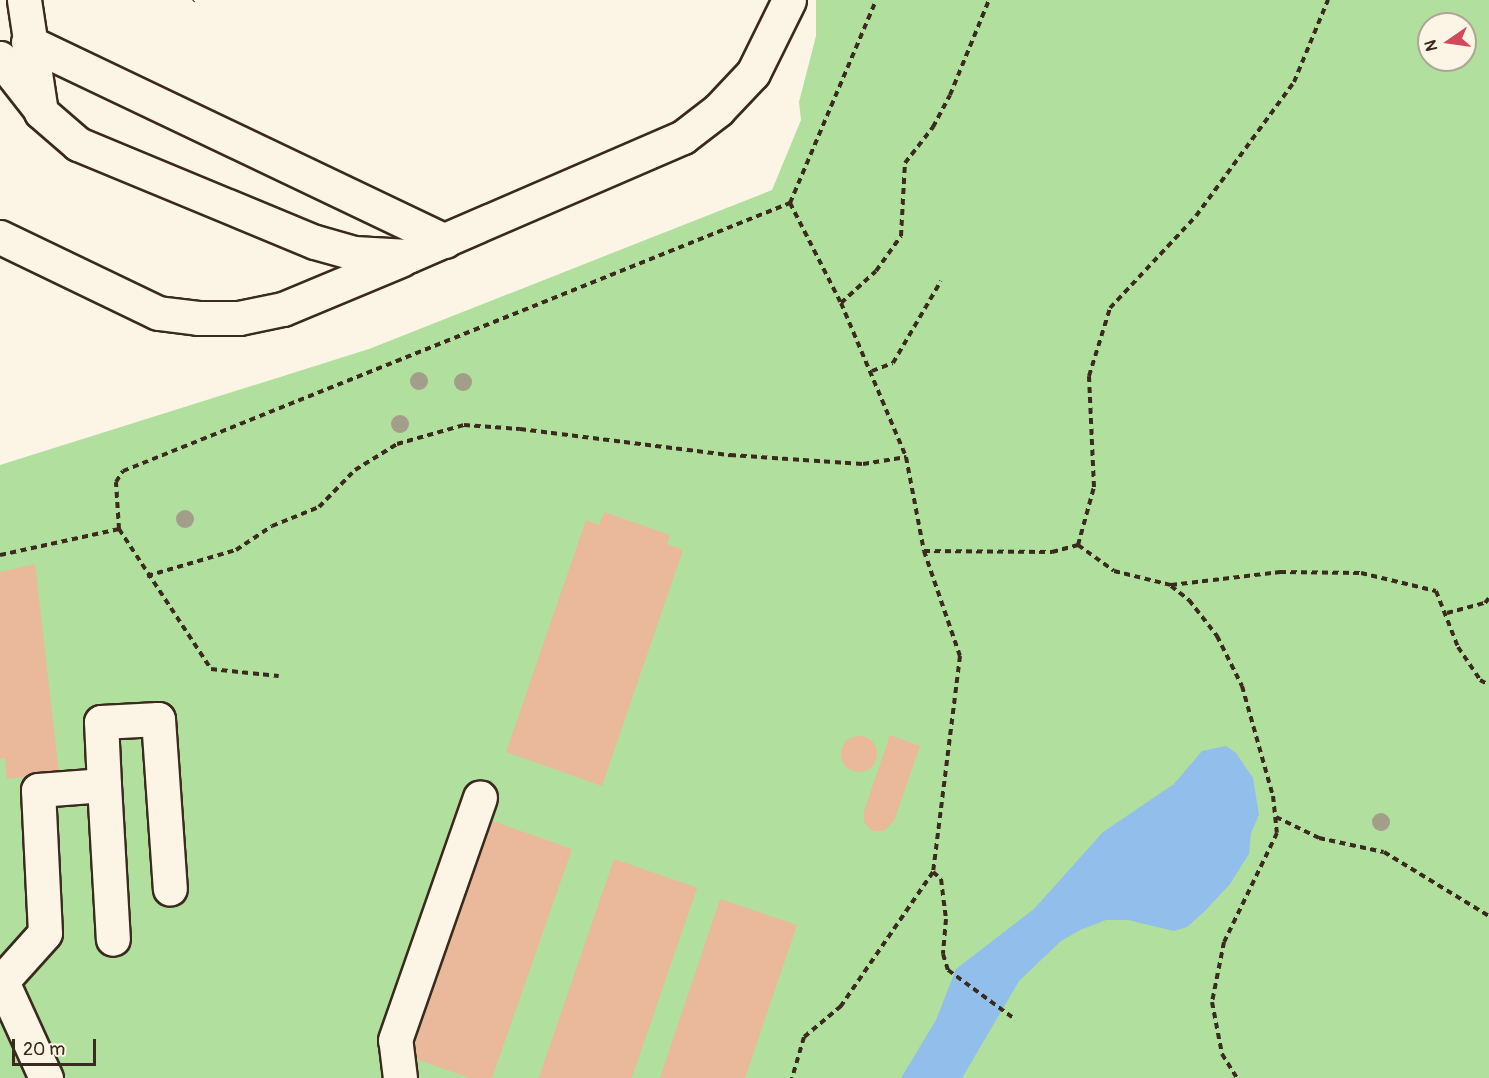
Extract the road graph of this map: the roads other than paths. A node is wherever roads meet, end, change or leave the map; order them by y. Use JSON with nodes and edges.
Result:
{"nodes":[{"id":1,"x":24,"y":0,"type":"edge"},
{"id":2,"x":789,"y":0,"type":"edge"},
{"id":3,"x":28,"y":42,"type":"junction"},
{"id":4,"x":0,"y":58,"type":"edge"},
{"id":5,"x":42,"y":112,"type":"junction"},
{"id":6,"x":0,"y":237,"type":"edge"},
{"id":7,"x":445,"y":241,"type":"junction"},
{"id":8,"x":408,"y":256,"type":"junction"},
{"id":9,"x":104,"y":785,"type":"junction"},
{"id":10,"x":480,"y":797,"type":"dead end"},
{"id":11,"x":170,"y":889,"type":"dead end"},
{"id":12,"x":113,"y":939,"type":"dead end"},
{"id":13,"x":1,"y":979,"type":"edge"},
{"id":14,"x":46,"y":1078,"type":"edge"},
{"id":15,"x":400,"y":1078,"type":"edge"}],
"edges":[{"from":1,"to":3,"type":"street"},
{"from":2,"to":7,"type":"street"},
{"from":3,"to":5,"type":"street"},
{"from":3,"to":7,"type":"street"},
{"from":4,"to":5,"type":"street"},
{"from":5,"to":8,"type":"street"},
{"from":6,"to":8,"type":"street"},
{"from":7,"to":8,"type":"street"},
{"from":9,"to":11,"type":"street"},
{"from":9,"to":12,"type":"street"},
{"from":9,"to":13,"type":"street"},
{"from":10,"to":15,"type":"street"},
{"from":13,"to":14,"type":"street"}]}
